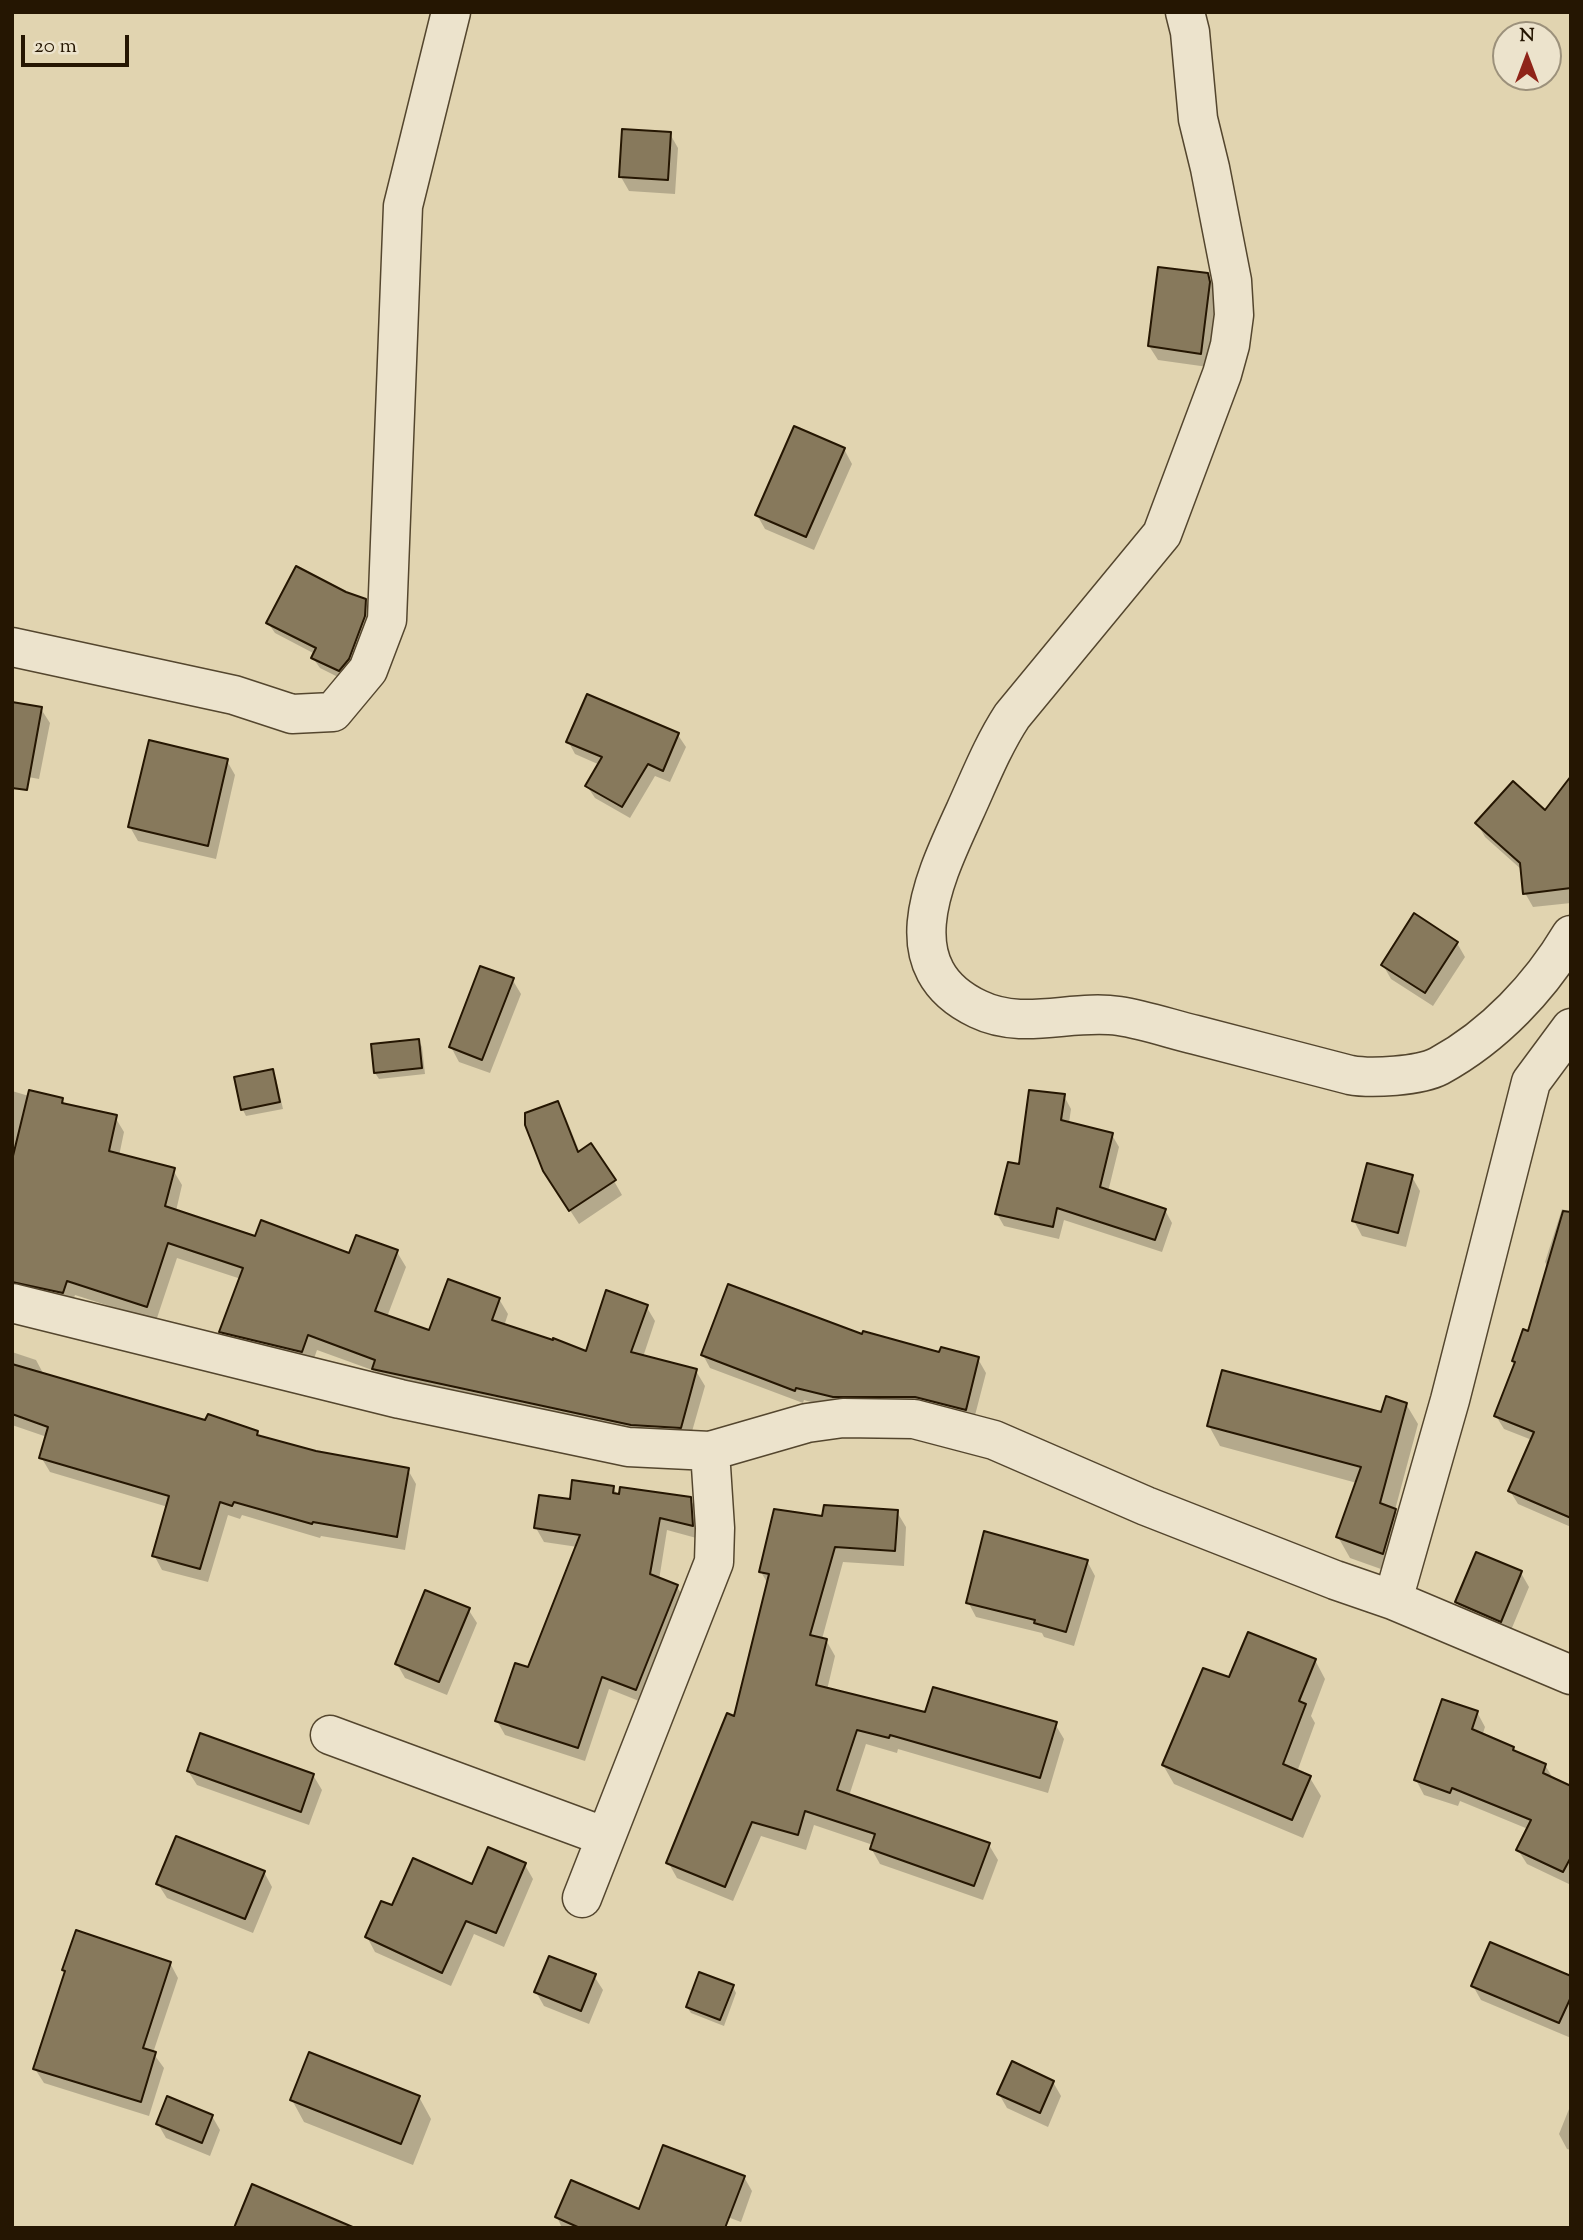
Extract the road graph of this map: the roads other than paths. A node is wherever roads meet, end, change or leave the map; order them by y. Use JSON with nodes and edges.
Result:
{"nodes":[{"id":1,"x":452,"y":12,"type":"edge"},
{"id":2,"x":1185,"y":12,"type":"edge"},
{"id":3,"x":12,"y":647,"type":"edge"},
{"id":4,"x":1571,"y":934,"type":"edge"},
{"id":5,"x":1498,"y":1026,"type":"junction"},
{"id":6,"x":1571,"y":1028,"type":"edge"},
{"id":7,"x":1531,"y":1082,"type":"junction"},
{"id":8,"x":12,"y":1303,"type":"edge"},
{"id":9,"x":710,"y":1451,"type":"junction"},
{"id":10,"x":1393,"y":1600,"type":"junction"},
{"id":11,"x":1571,"y":1675,"type":"edge"},
{"id":12,"x":330,"y":1735,"type":"dead end"},
{"id":13,"x":607,"y":1837,"type":"junction"},
{"id":14,"x":582,"y":1898,"type":"dead end"}],
"edges":[{"from":1,"to":3,"type":"street"},
{"from":2,"to":5,"type":"street"},
{"from":4,"to":5,"type":"street"},
{"from":5,"to":7,"type":"street"},
{"from":6,"to":7,"type":"street"},
{"from":7,"to":10,"type":"street"},
{"from":8,"to":9,"type":"street"},
{"from":9,"to":10,"type":"street"},
{"from":9,"to":13,"type":"street"},
{"from":10,"to":11,"type":"street"},
{"from":12,"to":13,"type":"street"},
{"from":13,"to":14,"type":"street"}]}
